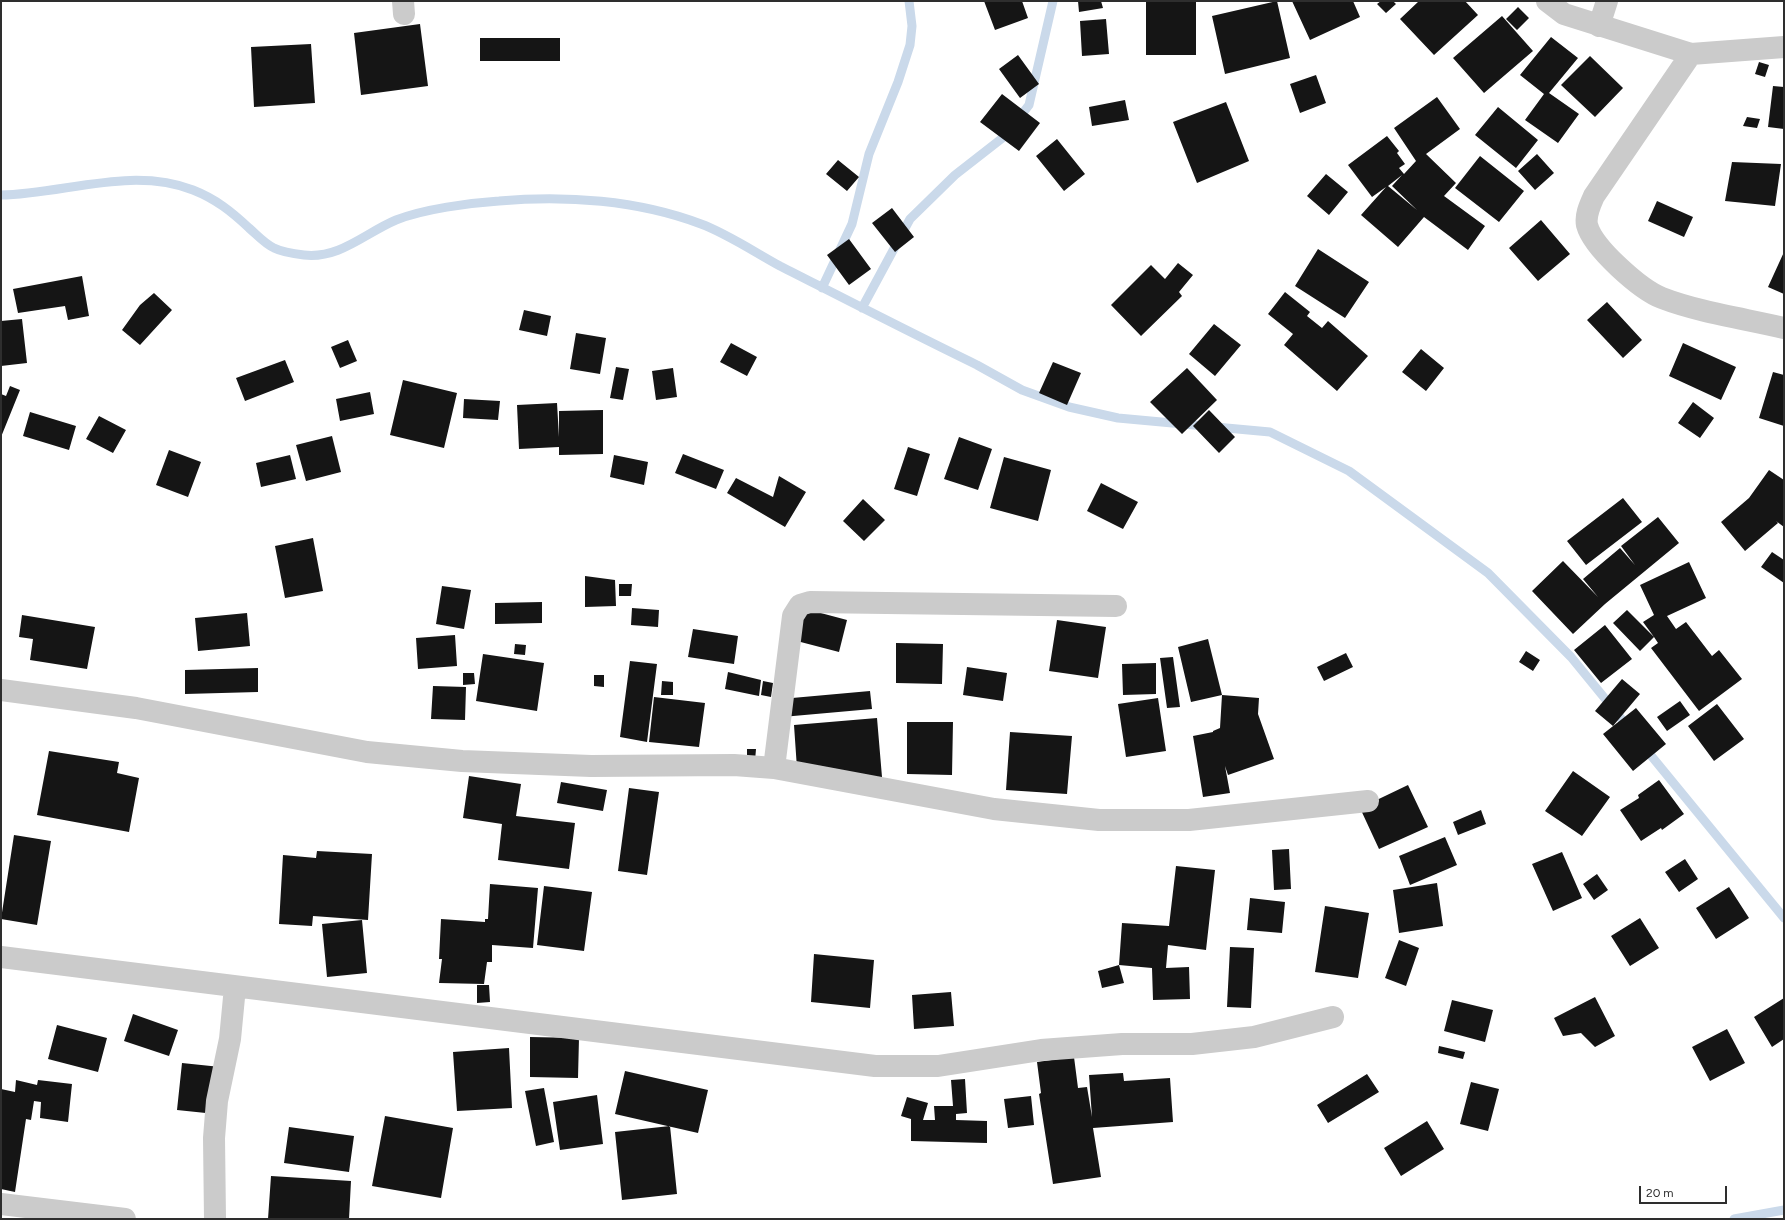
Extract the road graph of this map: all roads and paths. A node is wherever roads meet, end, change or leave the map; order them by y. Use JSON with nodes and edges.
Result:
{"nodes":[{"id":1,"x":1547,"y":1,"type":"edge"},
{"id":2,"x":1607,"y":1,"type":"edge"},
{"id":3,"x":1599,"y":26,"type":"junction"},
{"id":4,"x":1784,"y":47,"type":"edge"},
{"id":5,"x":1691,"y":54,"type":"junction"},
{"id":6,"x":1784,"y":328,"type":"edge"},
{"id":7,"x":1116,"y":606,"type":"dead end"},
{"id":8,"x":1,"y":690,"type":"edge"},
{"id":9,"x":774,"y":768,"type":"junction"},
{"id":10,"x":1368,"y":801,"type":"dead end"},
{"id":11,"x":1,"y":957,"type":"edge"},
{"id":12,"x":235,"y":986,"type":"junction"},
{"id":13,"x":1333,"y":1017,"type":"dead end"},
{"id":14,"x":1,"y":1204,"type":"edge"},
{"id":15,"x":125,"y":1219,"type":"edge"},
{"id":16,"x":215,"y":1219,"type":"edge"}],
"edges":[{"from":1,"to":3,"type":"street"},
{"from":2,"to":3,"type":"street"},
{"from":3,"to":5,"type":"street"},
{"from":4,"to":5,"type":"street"},
{"from":5,"to":6,"type":"street"},
{"from":7,"to":9,"type":"street"},
{"from":8,"to":9,"type":"street"},
{"from":9,"to":10,"type":"street"},
{"from":11,"to":12,"type":"street"},
{"from":12,"to":13,"type":"street"},
{"from":12,"to":16,"type":"street"},
{"from":14,"to":15,"type":"street"}]}
